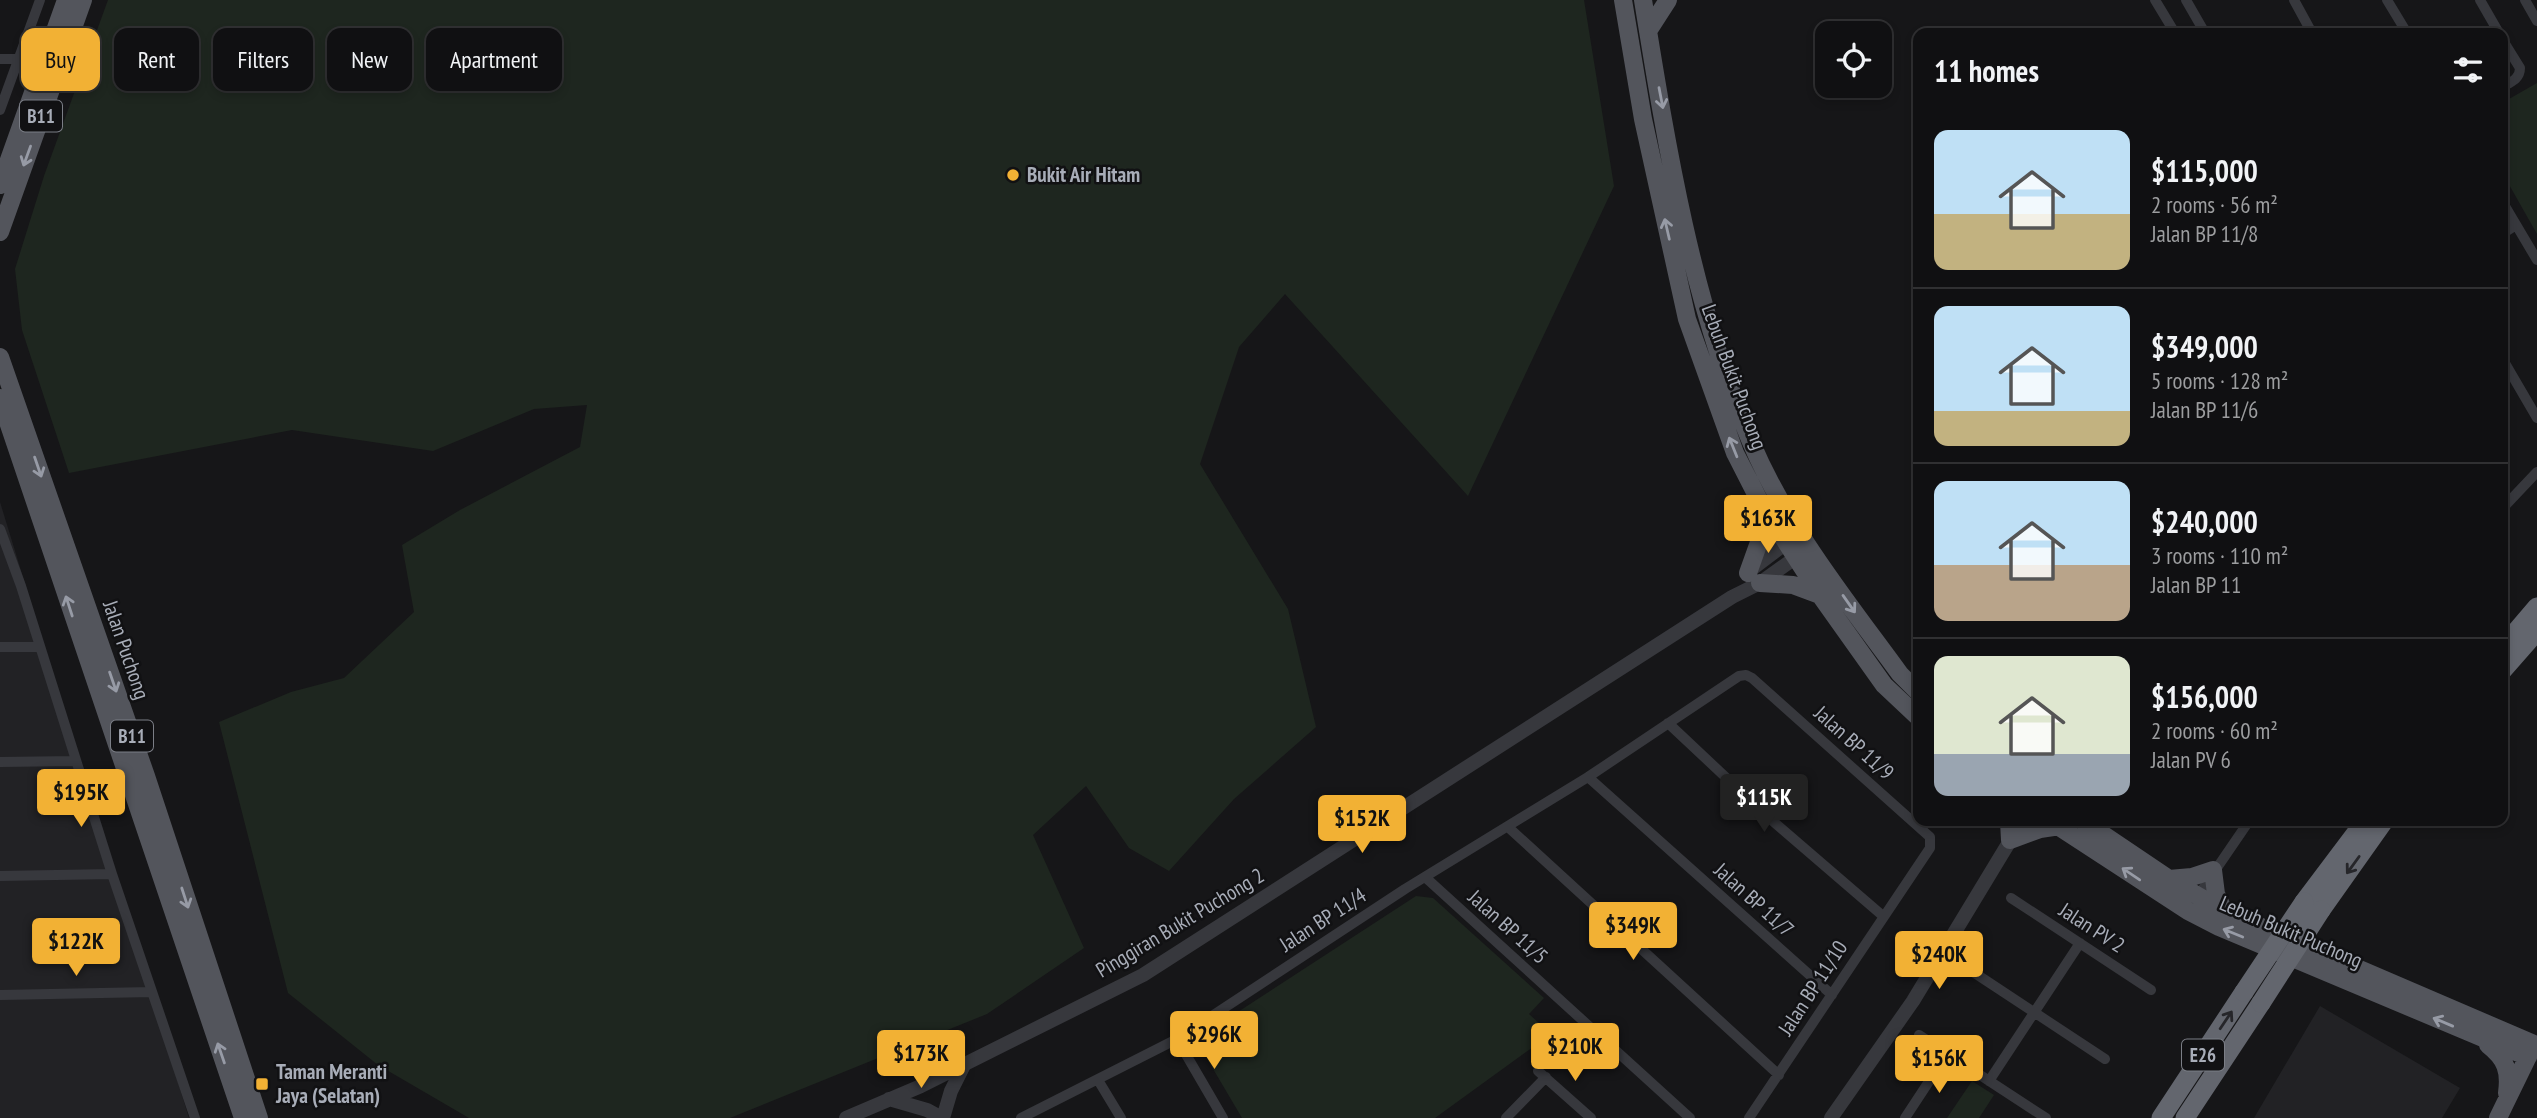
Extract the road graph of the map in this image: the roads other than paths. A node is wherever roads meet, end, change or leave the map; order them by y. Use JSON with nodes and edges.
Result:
{"nodes":[{"id":1,"x":40,"y":0,"type":"edge"},
{"id":2,"x":65,"y":0,"type":"edge"},
{"id":3,"x":83,"y":0,"type":"edge"},
{"id":4,"x":1623,"y":0,"type":"edge"},
{"id":5,"x":1643,"y":0,"type":"edge"},
{"id":6,"x":1668,"y":0,"type":"edge"},
{"id":7,"x":2155,"y":0,"type":"edge"},
{"id":8,"x":2186,"y":0,"type":"edge"},
{"id":9,"x":2294,"y":0,"type":"edge"},
{"id":10,"x":2387,"y":0,"type":"edge"},
{"id":11,"x":2480,"y":0,"type":"edge"},
{"id":12,"x":2525,"y":0,"type":"edge"},
{"id":13,"x":2537,"y":21,"type":"edge"},
{"id":14,"x":2172,"y":28,"type":"edge"},
{"id":15,"x":2202,"y":28,"type":"edge"},
{"id":16,"x":2309,"y":28,"type":"edge"},
{"id":17,"x":2404,"y":28,"type":"edge"},
{"id":18,"x":2496,"y":28,"type":"edge"},
{"id":19,"x":1648,"y":31,"type":"junction"},
{"id":20,"x":2508,"y":49,"type":"edge"},
{"id":21,"x":0,"y":59,"type":"edge"},
{"id":22,"x":19,"y":59,"type":"junction"},
{"id":23,"x":2508,"y":83,"type":"edge"},
{"id":24,"x":0,"y":110,"type":"edge"},
{"id":25,"x":0,"y":185,"type":"edge"},
{"id":26,"x":2508,"y":211,"type":"edge"},
{"id":27,"x":2516,"y":225,"type":"junction"},
{"id":28,"x":2508,"y":230,"type":"edge"},
{"id":29,"x":0,"y":232,"type":"edge"},
{"id":30,"x":2537,"y":260,"type":"edge"},
{"id":31,"x":0,"y":357,"type":"edge"},
{"id":32,"x":2508,"y":368,"type":"edge"},
{"id":33,"x":0,"y":398,"type":"edge"},
{"id":34,"x":2537,"y":418,"type":"edge"},
{"id":35,"x":2537,"y":472,"type":"edge"},
{"id":36,"x":2508,"y":503,"type":"edge"},
{"id":37,"x":1764,"y":507,"type":"junction"},
{"id":38,"x":0,"y":531,"type":"edge"},
{"id":39,"x":1798,"y":545,"type":"junction"},
{"id":40,"x":1754,"y":578,"type":"junction"},
{"id":41,"x":1821,"y":595,"type":"junction"},
{"id":42,"x":2537,"y":607,"type":"edge"},
{"id":43,"x":2537,"y":631,"type":"edge"},
{"id":44,"x":2508,"y":641,"type":"edge"},
{"id":45,"x":0,"y":647,"type":"edge"},
{"id":46,"x":40,"y":647,"type":"junction"},
{"id":47,"x":2508,"y":664,"type":"edge"},
{"id":48,"x":1746,"y":675,"type":"joint"},
{"id":49,"x":1913,"y":687,"type":"edge"},
{"id":50,"x":1913,"y":713,"type":"edge"},
{"id":51,"x":1668,"y":723,"type":"junction"},
{"id":52,"x":76,"y":761,"type":"junction"},
{"id":53,"x":0,"y":762,"type":"edge"},
{"id":54,"x":1588,"y":777,"type":"junction"},
{"id":55,"x":1913,"y":822,"type":"edge"},
{"id":56,"x":1918,"y":826,"type":"edge"},
{"id":57,"x":2009,"y":826,"type":"edge"},
{"id":58,"x":2019,"y":826,"type":"edge"},
{"id":59,"x":2049,"y":826,"type":"edge"},
{"id":60,"x":2058,"y":826,"type":"edge"},
{"id":61,"x":2090,"y":826,"type":"edge"},
{"id":62,"x":2245,"y":826,"type":"edge"},
{"id":63,"x":2362,"y":826,"type":"edge"},
{"id":64,"x":2381,"y":826,"type":"edge"},
{"id":65,"x":1508,"y":827,"type":"junction"},
{"id":66,"x":2010,"y":840,"type":"junction"},
{"id":67,"x":1932,"y":843,"type":"joint"},
{"id":68,"x":2213,"y":870,"type":"junction"},
{"id":69,"x":112,"y":874,"type":"junction"},
{"id":70,"x":0,"y":876,"type":"edge"},
{"id":71,"x":1425,"y":877,"type":"junction"},
{"id":72,"x":2169,"y":879,"type":"junction"},
{"id":73,"x":2011,"y":898,"type":"dead end"},
{"id":74,"x":2192,"y":904,"type":"junction"},
{"id":75,"x":2312,"y":906,"type":"junction"},
{"id":76,"x":2224,"y":911,"type":"junction"},
{"id":77,"x":1883,"y":916,"type":"junction"},
{"id":78,"x":2080,"y":943,"type":"junction"},
{"id":79,"x":1964,"y":966,"type":"dead end"},
{"id":80,"x":2151,"y":990,"type":"dead end"},
{"id":81,"x":152,"y":992,"type":"junction"},
{"id":82,"x":0,"y":995,"type":"edge"},
{"id":83,"x":1832,"y":995,"type":"junction"},
{"id":84,"x":2035,"y":1012,"type":"junction"},
{"id":85,"x":1919,"y":1035,"type":"dead end"},
{"id":86,"x":2474,"y":1035,"type":"junction"},
{"id":87,"x":1177,"y":1039,"type":"junction"},
{"id":88,"x":2531,"y":1050,"type":"junction"},
{"id":89,"x":1947,"y":1054,"type":"junction"},
{"id":90,"x":2105,"y":1059,"type":"dead end"},
{"id":91,"x":964,"y":1065,"type":"junction"},
{"id":92,"x":1779,"y":1075,"type":"junction"},
{"id":93,"x":1098,"y":1080,"type":"junction"},
{"id":94,"x":1989,"y":1081,"type":"junction"},
{"id":95,"x":921,"y":1086,"type":"junction"},
{"id":96,"x":889,"y":1100,"type":"junction"},
{"id":97,"x":2502,"y":1111,"type":"edge"},
{"id":98,"x":2028,"y":1113,"type":"edge"},
{"id":99,"x":940,"y":1117,"type":"edge"},
{"id":100,"x":1833,"y":1117,"type":"edge"},
{"id":101,"x":195,"y":1118,"type":"edge"},
{"id":102,"x":243,"y":1118,"type":"edge"},
{"id":103,"x":259,"y":1118,"type":"edge"},
{"id":104,"x":846,"y":1118,"type":"edge"},
{"id":105,"x":1021,"y":1118,"type":"edge"},
{"id":106,"x":1121,"y":1118,"type":"edge"},
{"id":107,"x":1223,"y":1118,"type":"edge"},
{"id":108,"x":1506,"y":1118,"type":"edge"},
{"id":109,"x":1591,"y":1118,"type":"edge"},
{"id":110,"x":1690,"y":1118,"type":"edge"},
{"id":111,"x":1749,"y":1118,"type":"edge"},
{"id":112,"x":1905,"y":1118,"type":"edge"},
{"id":113,"x":2046,"y":1118,"type":"edge"},
{"id":114,"x":2161,"y":1118,"type":"edge"},
{"id":115,"x":2185,"y":1118,"type":"edge"}],
"edges":[{"from":1,"to":22,"type":"street"},
{"from":2,"to":25,"type":"main road","number":"B11"},
{"from":3,"to":29,"type":"main road","number":"B11","one_way":true},
{"from":37,"to":4,"type":"main road","name":"Lebuh Bukit Puchong","one_way":true},
{"from":5,"to":19,"type":"main road","name":"Lebuh Bukit Puchong"},
{"from":6,"to":19,"type":"main road"},
{"from":7,"to":14,"type":"street"},
{"from":8,"to":15,"type":"street"},
{"from":9,"to":16,"type":"street"},
{"from":10,"to":17,"type":"street"},
{"from":11,"to":18,"type":"street"},
{"from":12,"to":13,"type":"street"},
{"from":19,"to":39,"type":"main road","name":"Lebuh Bukit Puchong","one_way":true},
{"from":20,"to":23,"type":"street"},
{"from":21,"to":22,"type":"street"},
{"from":22,"to":24,"type":"street"},
{"from":26,"to":27,"type":"street"},
{"from":27,"to":28,"type":"street"},
{"from":27,"to":30,"type":"street"},
{"from":31,"to":103,"type":"main road","name":"Jalan Puchong","number":"B11","one_way":true},
{"from":32,"to":34,"type":"street"},
{"from":102,"to":33,"type":"main road","name":"Jalan Puchong","number":"B11","one_way":true},
{"from":35,"to":36,"type":"street"},
{"from":37,"to":39,"type":"main road","name":"Lebuh Bukit Puchong"},
{"from":37,"to":40,"type":"main road"},
{"from":38,"to":46,"type":"street"},
{"from":39,"to":40,"type":"street","name":"Pinggiran Bukit Puchong 2"},
{"from":39,"to":41,"type":"main road","name":"Lebuh Bukit Puchong"},
{"from":39,"to":49,"type":"main road","name":"Lebuh Bukit Puchong","one_way":true},
{"from":40,"to":41,"type":"main road"},
{"from":40,"to":91,"type":"street","name":"Pinggiran Bukit Puchong 2"},
{"from":41,"to":50,"type":"main road","name":"Lebuh Bukit Puchong"},
{"from":42,"to":44,"type":"highway"},
{"from":43,"to":47,"type":"highway"},
{"from":45,"to":46,"type":"street"},
{"from":46,"to":52,"type":"street"},
{"from":48,"to":51,"type":"street","name":"Jalan BP 11/4"},
{"from":48,"to":55,"type":"street","name":"Jalan BP 11/9"},
{"from":51,"to":54,"type":"street","name":"Jalan BP 11/4"},
{"from":51,"to":77,"type":"street"},
{"from":52,"to":53,"type":"street"},
{"from":52,"to":69,"type":"street"},
{"from":54,"to":65,"type":"street","name":"Jalan BP 11/4"},
{"from":54,"to":83,"type":"street","name":"Jalan BP 11/7"},
{"from":56,"to":67,"type":"street","name":"Jalan BP 11/9"},
{"from":57,"to":66,"type":"main road"},
{"from":58,"to":66,"type":"street"},
{"from":59,"to":66,"type":"main road"},
{"from":74,"to":60,"type":"main road","name":"Lebuh Bukit Puchong","one_way":true},
{"from":61,"to":72,"type":"main road","name":"Lebuh Bukit Puchong"},
{"from":62,"to":68,"type":"street"},
{"from":63,"to":75,"type":"highway","number":"E26"},
{"from":64,"to":75,"type":"highway","number":"E26","one_way":true},
{"from":65,"to":71,"type":"street","name":"Jalan BP 11/4"},
{"from":65,"to":92,"type":"street"},
{"from":66,"to":100,"type":"street"},
{"from":67,"to":77,"type":"street","name":"Jalan BP 11/10"},
{"from":68,"to":72,"type":"main road"},
{"from":68,"to":74,"type":"street"},
{"from":68,"to":76,"type":"main road"},
{"from":69,"to":70,"type":"street"},
{"from":69,"to":81,"type":"street"},
{"from":71,"to":87,"type":"street","name":"Jalan BP 11/4"},
{"from":71,"to":110,"type":"street","name":"Jalan BP 11/5"},
{"from":72,"to":74,"type":"main road","name":"Lebuh Bukit Puchong"},
{"from":73,"to":78,"type":"street","name":"Jalan PV 2"},
{"from":74,"to":76,"type":"main road","name":"Lebuh Bukit Puchong"},
{"from":86,"to":74,"type":"main road","name":"Lebuh Bukit Puchong","one_way":true},
{"from":114,"to":75,"type":"highway","number":"E26","one_way":true,"bridge":true},
{"from":75,"to":115,"type":"highway","number":"E26","bridge":true},
{"from":76,"to":88,"type":"main road","name":"Lebuh Bukit Puchong"},
{"from":77,"to":83,"type":"street","name":"Jalan BP 11/10"},
{"from":78,"to":80,"type":"street","name":"Jalan PV 2"},
{"from":78,"to":84,"type":"street"},
{"from":79,"to":84,"type":"street"},
{"from":81,"to":82,"type":"street"},
{"from":81,"to":101,"type":"street"},
{"from":83,"to":92,"type":"street","name":"Jalan BP 11/10"},
{"from":84,"to":90,"type":"street"},
{"from":84,"to":94,"type":"street"},
{"from":85,"to":89,"type":"street"},
{"from":86,"to":88,"type":"main road","name":"Lebuh Bukit Puchong"},
{"from":86,"to":97,"type":"main road"},
{"from":87,"to":93,"type":"street","name":"Jalan BP 11/4"},
{"from":87,"to":107,"type":"street"},
{"from":88,"to":97,"type":"main road"},
{"from":89,"to":94,"type":"street"},
{"from":89,"to":112,"type":"street"},
{"from":91,"to":95,"type":"street","name":"Pinggiran Bukit Puchong 2"},
{"from":91,"to":99,"type":"street"},
{"from":92,"to":111,"type":"street","name":"Jalan BP 11/10"},
{"from":93,"to":105,"type":"street","name":"Jalan BP 11/4"},
{"from":93,"to":106,"type":"street"},
{"from":94,"to":98,"type":"street"},
{"from":95,"to":96,"type":"street","name":"Pinggiran Bukit Puchong 2"},
{"from":95,"to":99,"type":"street"},
{"from":96,"to":99,"type":"street"},
{"from":96,"to":104,"type":"street","name":"Pinggiran Bukit Puchong 2"},
{"from":98,"to":113,"type":"street"},
{"from":108,"to":109,"type":"street"}]}
